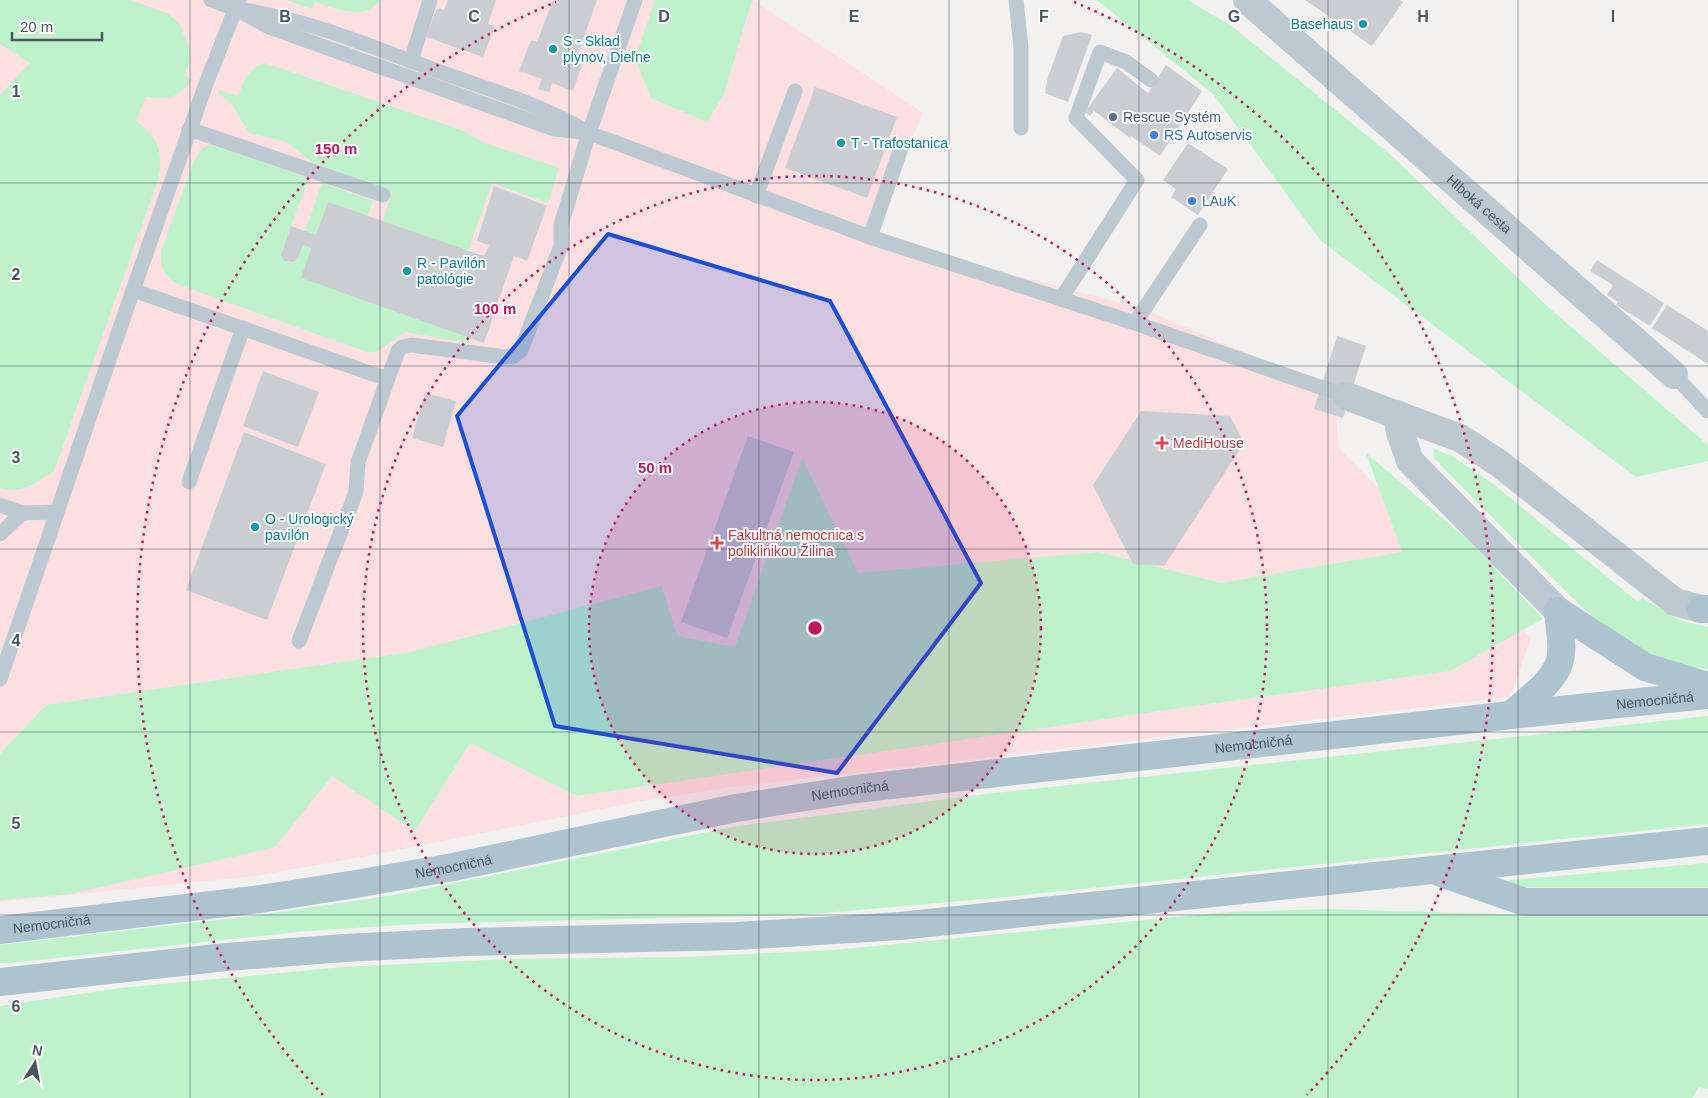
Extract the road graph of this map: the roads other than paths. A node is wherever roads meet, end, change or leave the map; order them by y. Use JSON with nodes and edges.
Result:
{"nodes":[{"id":1,"x":211,"y":0,"type":"edge"},
{"id":2,"x":430,"y":0,"type":"edge"},
{"id":3,"x":635,"y":0,"type":"edge"},
{"id":4,"x":1016,"y":0,"type":"edge"},
{"id":5,"x":1247,"y":0,"type":"edge"},
{"id":6,"x":237,"y":4,"type":"edge"},
{"id":7,"x":411,"y":61,"type":"junction"},
{"id":8,"x":1151,"y":80,"type":"dead end"},
{"id":9,"x":795,"y":91,"type":"dead end"},
{"id":10,"x":1022,"y":128,"type":"dead end"},
{"id":11,"x":189,"y":129,"type":"junction"},
{"id":12,"x":589,"y":133,"type":"junction"},
{"id":13,"x":900,"y":151,"type":"dead end"},
{"id":14,"x":383,"y":195,"type":"dead end"},
{"id":15,"x":756,"y":196,"type":"junction"},
{"id":16,"x":1200,"y":225,"type":"dead end"},
{"id":17,"x":870,"y":237,"type":"junction"},
{"id":18,"x":132,"y":290,"type":"junction"},
{"id":19,"x":1062,"y":299,"type":"junction"},
{"id":20,"x":1135,"y":323,"type":"junction"},
{"id":21,"x":243,"y":328,"type":"junction"},
{"id":22,"x":1674,"y":375,"type":"joint"},
{"id":23,"x":387,"y":379,"type":"junction"},
{"id":24,"x":1346,"y":396,"type":"joint"},
{"id":25,"x":1708,"y":411,"type":"edge"},
{"id":26,"x":1397,"y":414,"type":"junction"},
{"id":27,"x":190,"y":482,"type":"dead end"},
{"id":28,"x":0,"y":505,"type":"edge"},
{"id":29,"x":55,"y":512,"type":"junction"},
{"id":30,"x":22,"y":513,"type":"junction"},
{"id":31,"x":0,"y":534,"type":"edge"},
{"id":32,"x":1704,"y":609,"type":"edge"},
{"id":33,"x":1558,"y":611,"type":"junction"},
{"id":34,"x":299,"y":640,"type":"dead end"},
{"id":35,"x":0,"y":679,"type":"edge"},
{"id":36,"x":1708,"y":686,"type":"edge"},
{"id":37,"x":1708,"y":696,"type":"edge"},
{"id":38,"x":1511,"y":715,"type":"junction"},
{"id":39,"x":1708,"y":840,"type":"edge"},
{"id":40,"x":1433,"y":870,"type":"junction"},
{"id":41,"x":1708,"y":902,"type":"edge"},
{"id":42,"x":0,"y":930,"type":"edge"},
{"id":43,"x":0,"y":982,"type":"edge"}],
"edges":[{"from":1,"to":6,"type":"lane"},
{"from":2,"to":7,"type":"lane"},
{"from":3,"to":12,"type":"lane"},
{"from":4,"to":10,"type":"lane"},
{"from":5,"to":22,"type":"street","name":"Hlboká cesta"},
{"from":6,"to":7,"type":"lane"},
{"from":6,"to":11,"type":"lane"},
{"from":6,"to":12,"type":"lane"},
{"from":7,"to":12,"type":"lane"},
{"from":8,"to":19,"type":"lane"},
{"from":9,"to":15,"type":"lane"},
{"from":11,"to":14,"type":"lane"},
{"from":11,"to":18,"type":"lane"},
{"from":12,"to":15,"type":"lane"},
{"from":12,"to":23,"type":"lane"},
{"from":13,"to":17,"type":"lane"},
{"from":15,"to":17,"type":"lane"},
{"from":16,"to":20,"type":"lane"},
{"from":17,"to":19,"type":"lane"},
{"from":18,"to":21,"type":"lane"},
{"from":18,"to":29,"type":"lane"},
{"from":19,"to":20,"type":"lane"},
{"from":20,"to":24,"type":"lane"},
{"from":21,"to":23,"type":"lane"},
{"from":21,"to":27,"type":"lane"},
{"from":22,"to":25,"type":"lane","name":"Hlboká cesta"},
{"from":23,"to":34,"type":"lane"},
{"from":24,"to":26,"type":"street"},
{"from":26,"to":32,"type":"street"},
{"from":26,"to":33,"type":"street"},
{"from":28,"to":30,"type":"lane"},
{"from":29,"to":30,"type":"lane"},
{"from":29,"to":35,"type":"lane"},
{"from":30,"to":31,"type":"lane"},
{"from":33,"to":36,"type":"main road"},
{"from":33,"to":38,"type":"main road"},
{"from":37,"to":38,"type":"main road","name":"Nemocničná"},
{"from":38,"to":42,"type":"main road","name":"Nemocničná"},
{"from":39,"to":40,"type":"main road"},
{"from":40,"to":41,"type":"main road"},
{"from":40,"to":43,"type":"main road"}]}
